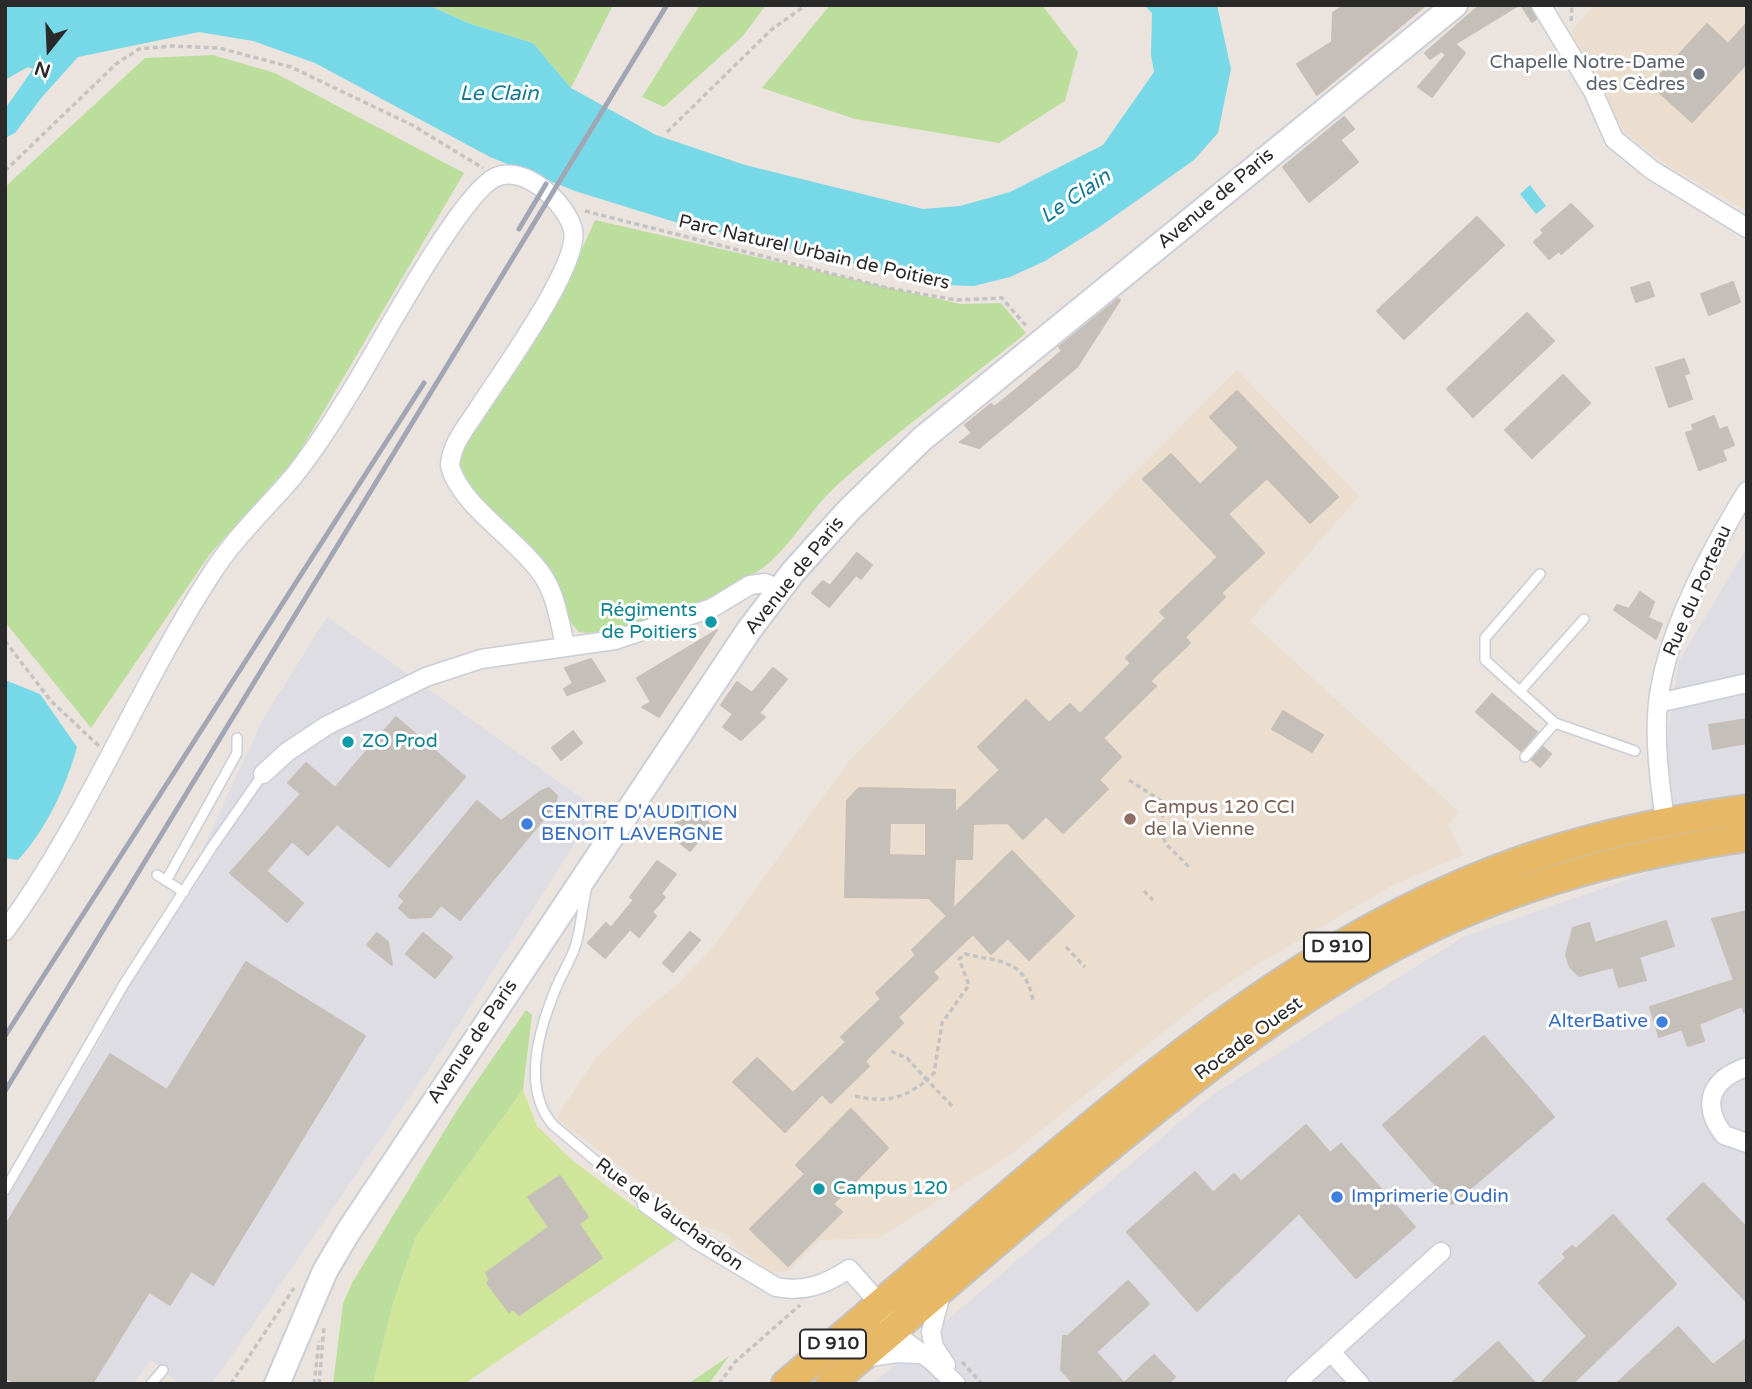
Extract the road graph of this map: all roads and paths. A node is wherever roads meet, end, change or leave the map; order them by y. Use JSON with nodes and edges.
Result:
{"nodes":[{"id":1,"x":806,"y":5,"type":"edge"},
{"id":2,"x":1455,"y":5,"type":"edge"},
{"id":3,"x":1541,"y":5,"type":"edge"},
{"id":4,"x":667,"y":132,"type":"dead end"},
{"id":5,"x":5,"y":171,"type":"edge"},
{"id":6,"x":497,"y":176,"type":"junction"},
{"id":7,"x":563,"y":206,"type":"junction"},
{"id":8,"x":1747,"y":228,"type":"edge"},
{"id":9,"x":1041,"y":343,"type":"junction"},
{"id":10,"x":1747,"y":491,"type":"edge"},
{"id":11,"x":1540,"y":574,"type":"dead end"},
{"id":12,"x":780,"y":589,"type":"junction"},
{"id":13,"x":1584,"y":619,"type":"dead end"},
{"id":14,"x":5,"y":641,"type":"edge"},
{"id":15,"x":565,"y":645,"type":"junction"},
{"id":16,"x":1747,"y":683,"type":"edge"},
{"id":17,"x":1520,"y":691,"type":"junction"},
{"id":18,"x":1658,"y":703,"type":"junction"},
{"id":19,"x":1555,"y":723,"type":"junction"},
{"id":20,"x":237,"y":738,"type":"dead end"},
{"id":21,"x":1635,"y":751,"type":"dead end"},
{"id":22,"x":108,"y":755,"type":"junction"},
{"id":23,"x":1525,"y":757,"type":"dead end"},
{"id":24,"x":263,"y":774,"type":"joint"},
{"id":25,"x":1129,"y":780,"type":"dead end"},
{"id":26,"x":1747,"y":809,"type":"edge"},
{"id":27,"x":1665,"y":821,"type":"junction"},
{"id":28,"x":1747,"y":837,"type":"edge"},
{"id":29,"x":1698,"y":845,"type":"junction"},
{"id":30,"x":1632,"y":859,"type":"junction"},
{"id":31,"x":590,"y":865,"type":"junction"},
{"id":32,"x":1190,"y":868,"type":"dead end"},
{"id":33,"x":157,"y":876,"type":"dead end"},
{"id":34,"x":166,"y":881,"type":"junction"},
{"id":35,"x":1144,"y":891,"type":"dead end"},
{"id":36,"x":184,"y":892,"type":"junction"},
{"id":37,"x":1153,"y":900,"type":"dead end"},
{"id":38,"x":5,"y":931,"type":"edge"},
{"id":39,"x":1066,"y":947,"type":"dead end"},
{"id":40,"x":1085,"y":967,"type":"dead end"},
{"id":41,"x":1032,"y":1000,"type":"dead end"},
{"id":42,"x":890,"y":1051,"type":"dead end"},
{"id":43,"x":1747,"y":1067,"type":"edge"},
{"id":44,"x":926,"y":1080,"type":"junction"},
{"id":45,"x":856,"y":1096,"type":"dead end"},
{"id":46,"x":952,"y":1106,"type":"dead end"},
{"id":47,"x":1747,"y":1143,"type":"edge"},
{"id":48,"x":5,"y":1190,"type":"edge"},
{"id":49,"x":648,"y":1204,"type":"joint"},
{"id":50,"x":1441,"y":1252,"type":"dead end"},
{"id":51,"x":943,"y":1287,"type":"junction"},
{"id":52,"x":812,"y":1288,"type":"junction"},
{"id":53,"x":311,"y":1303,"type":"junction"},
{"id":54,"x":879,"y":1303,"type":"junction"},
{"id":55,"x":899,"y":1325,"type":"junction"},
{"id":56,"x":927,"y":1351,"type":"junction"},
{"id":57,"x":1331,"y":1352,"type":"junction"},
{"id":58,"x":859,"y":1359,"type":"junction"},
{"id":59,"x":163,"y":1370,"type":"dead end"},
{"id":60,"x":151,"y":1384,"type":"edge"},
{"id":61,"x":276,"y":1384,"type":"edge"},
{"id":62,"x":291,"y":1384,"type":"edge"},
{"id":63,"x":719,"y":1384,"type":"edge"},
{"id":64,"x":786,"y":1384,"type":"edge"},
{"id":65,"x":830,"y":1384,"type":"edge"},
{"id":66,"x":956,"y":1384,"type":"edge"},
{"id":67,"x":1296,"y":1384,"type":"edge"},
{"id":68,"x":1360,"y":1384,"type":"edge"}],
"edges":[{"from":1,"to":4,"type":"path"},
{"from":2,"to":9,"type":"main road","name":"Avenue de Paris"},
{"from":3,"to":8,"type":"street"},
{"from":5,"to":6,"type":"path"},
{"from":6,"to":7,"type":"street"},
{"from":6,"to":22,"type":"street"},
{"from":7,"to":9,"type":"path","name":"Parc Naturel Urbain de Poitiers"},
{"from":7,"to":15,"type":"street"},
{"from":9,"to":12,"type":"main road","name":"Avenue de Paris"},
{"from":10,"to":18,"type":"street","name":"Rue du Porteau"},
{"from":11,"to":17,"type":"lane"},
{"from":12,"to":15,"type":"street"},
{"from":12,"to":31,"type":"main road","name":"Avenue de Paris"},
{"from":13,"to":17,"type":"lane"},
{"from":14,"to":22,"type":"path"},
{"from":15,"to":24,"type":"street"},
{"from":16,"to":18,"type":"street"},
{"from":17,"to":19,"type":"lane"},
{"from":18,"to":27,"type":"street","name":"Rue du Porteau"},
{"from":19,"to":21,"type":"lane"},
{"from":19,"to":23,"type":"lane"},
{"from":20,"to":34,"type":"lane"},
{"from":22,"to":38,"type":"street"},
{"from":24,"to":36,"type":"lane"},
{"from":25,"to":32,"type":"path"},
{"from":26,"to":27,"type":"main road","number":"D 910"},
{"from":27,"to":29,"type":"street"},
{"from":27,"to":30,"type":"street"},
{"from":27,"to":54,"type":"main road","number":"D 910"},
{"from":28,"to":29,"type":"main road","name":"Rocade Ouest","number":"D 910"},
{"from":29,"to":30,"type":"main road","name":"Rocade Ouest","number":"D 910"},
{"from":30,"to":51,"type":"main road","name":"Rocade Ouest","number":"D 910"},
{"from":31,"to":49,"type":"lane","name":"Rue de Vauchardon"},
{"from":31,"to":53,"type":"main road","name":"Avenue de Paris"},
{"from":33,"to":34,"type":"lane"},
{"from":34,"to":36,"type":"lane"},
{"from":35,"to":37,"type":"path"},
{"from":36,"to":48,"type":"lane"},
{"from":39,"to":40,"type":"path"},
{"from":41,"to":44,"type":"path"},
{"from":42,"to":44,"type":"path"},
{"from":43,"to":47,"type":"street"},
{"from":44,"to":45,"type":"path"},
{"from":44,"to":46,"type":"path"},
{"from":49,"to":52,"type":"street","name":"Rue de Vauchardon"},
{"from":50,"to":57,"type":"street"},
{"from":51,"to":55,"type":"main road","name":"Rocade Ouest","number":"D 910"},
{"from":51,"to":56,"type":"street"},
{"from":52,"to":54,"type":"street","name":"Rue de Vauchardon"},
{"from":52,"to":63,"type":"path"},
{"from":53,"to":61,"type":"main road","name":"Avenue de Paris"},
{"from":53,"to":62,"type":"main road","name":"Avenue de Paris"},
{"from":54,"to":55,"type":"street"},
{"from":54,"to":64,"type":"main road","number":"D 910"},
{"from":55,"to":56,"type":"street"},
{"from":55,"to":58,"type":"main road","name":"Rocade Ouest","number":"D 910"},
{"from":56,"to":58,"type":"street"},
{"from":56,"to":66,"type":"street"},
{"from":57,"to":67,"type":"street"},
{"from":57,"to":68,"type":"street"},
{"from":58,"to":65,"type":"main road","name":"Rocade Ouest","number":"D 910"},
{"from":59,"to":60,"type":"lane"}]}
